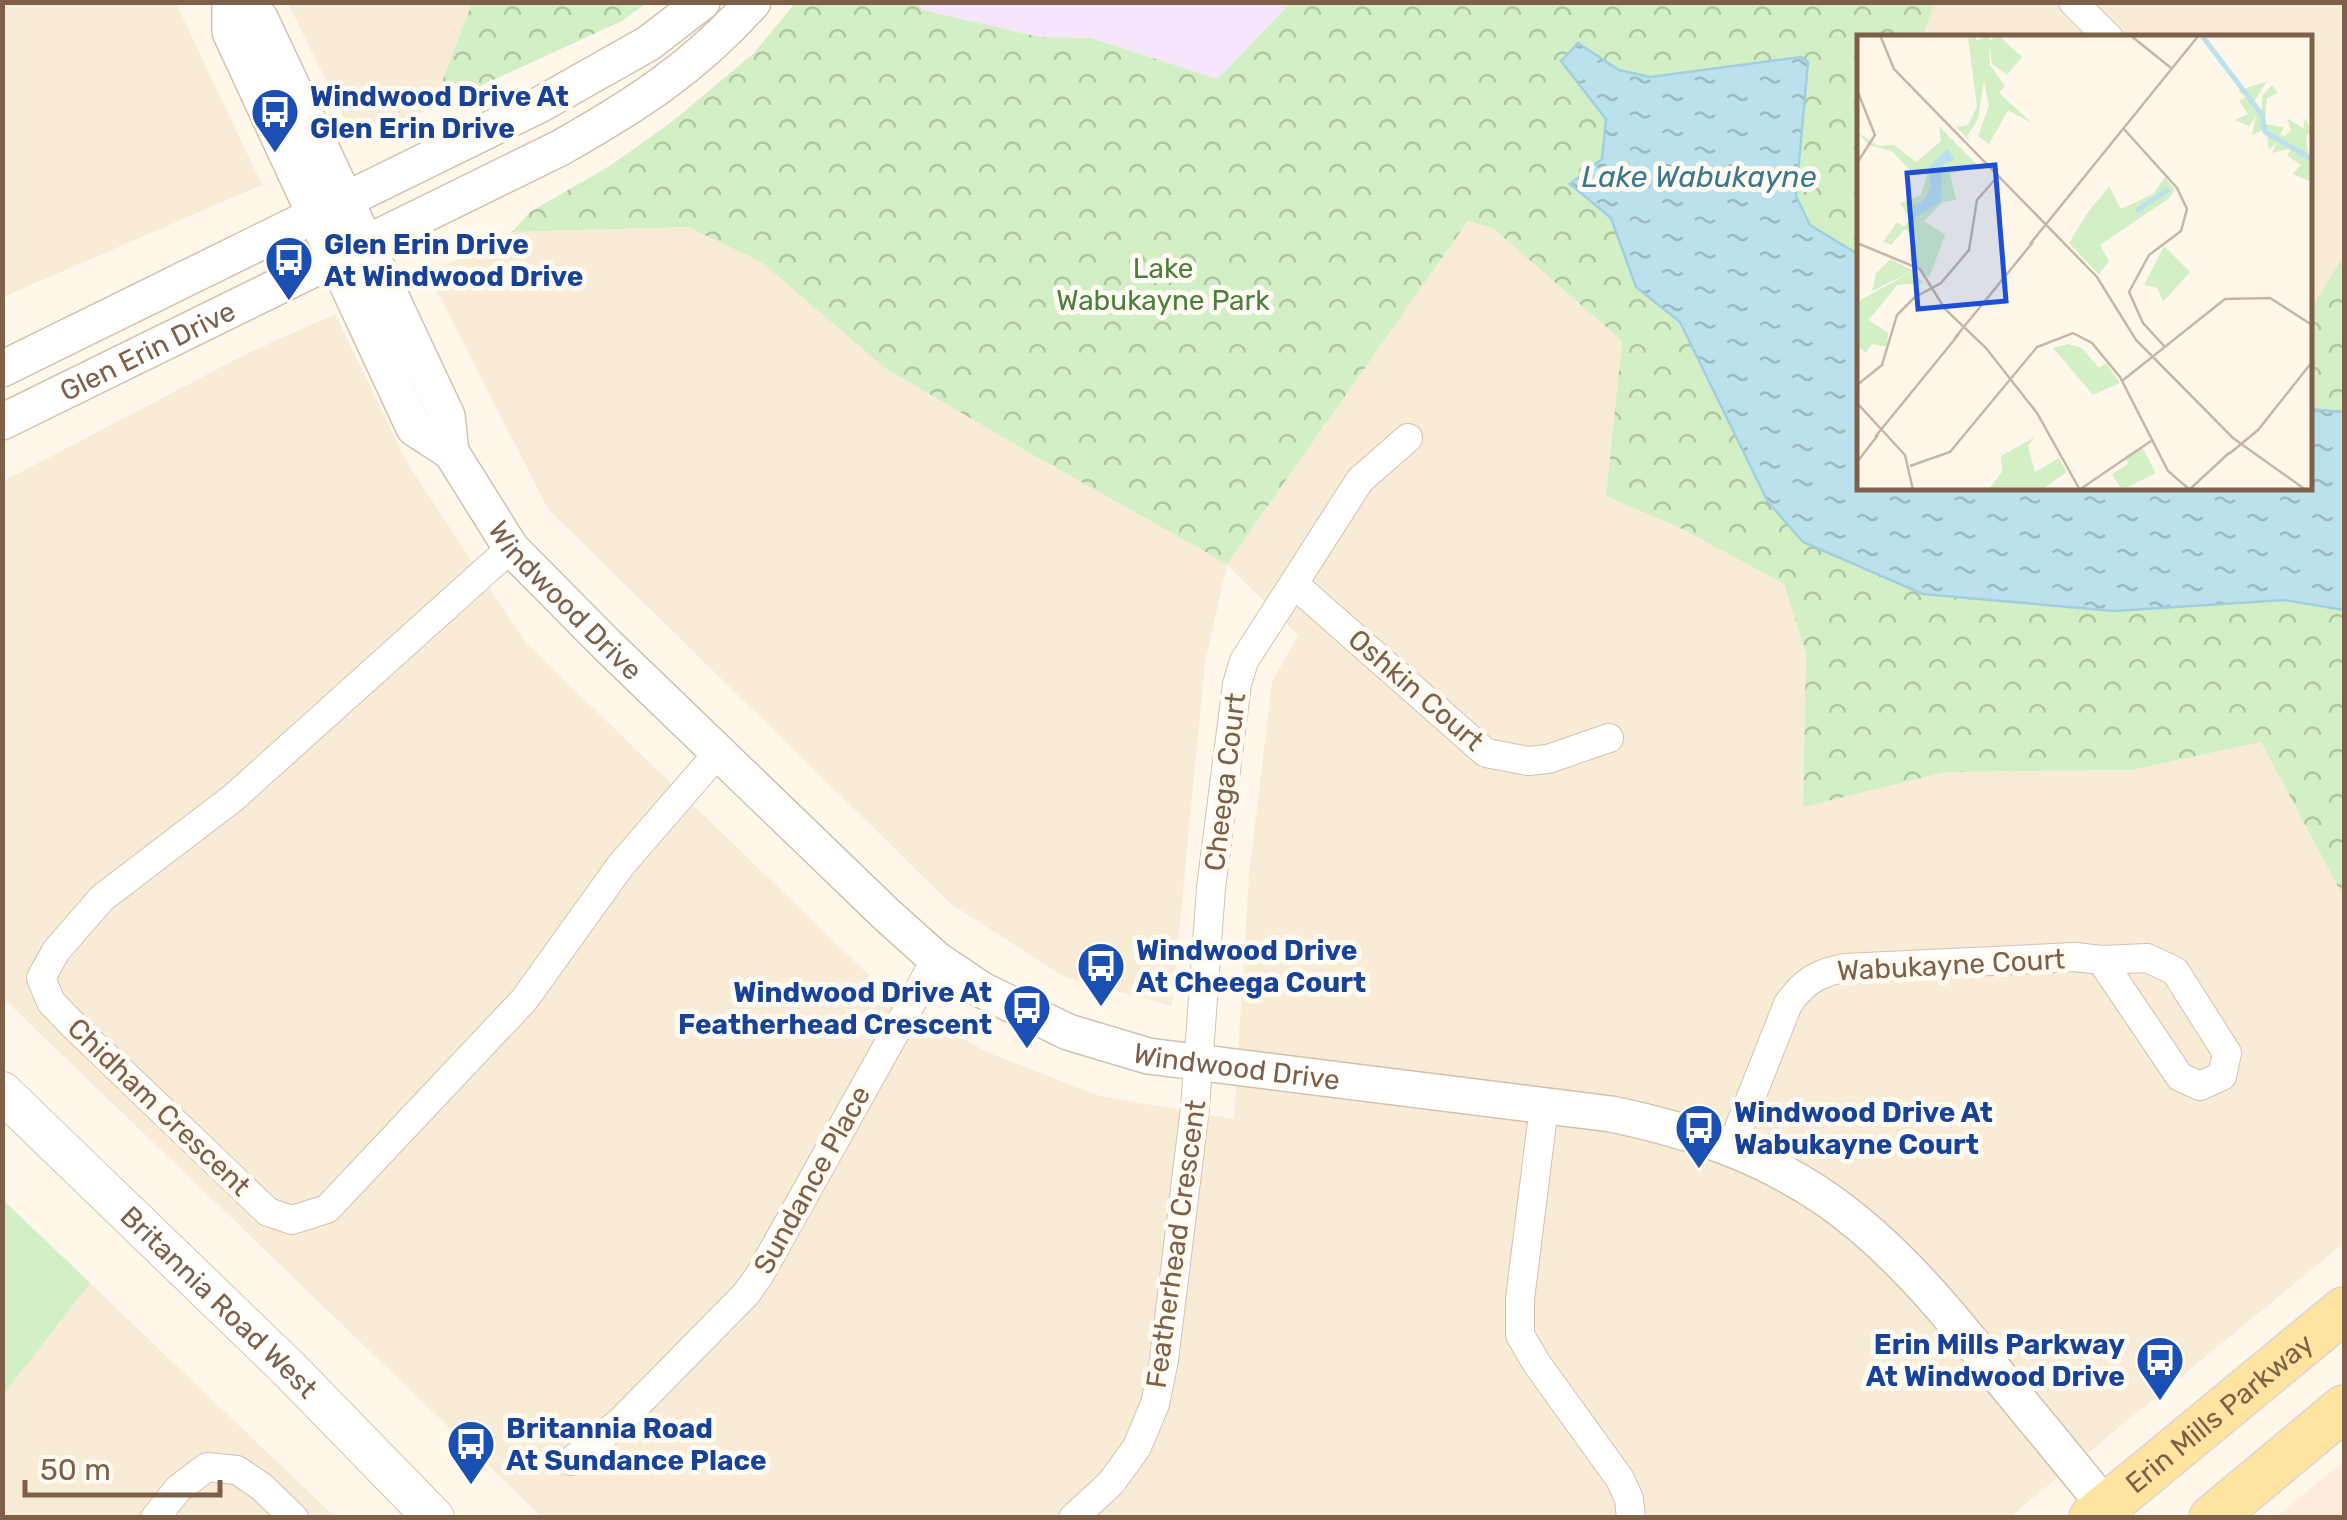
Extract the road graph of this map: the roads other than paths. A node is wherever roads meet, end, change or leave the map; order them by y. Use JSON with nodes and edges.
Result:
{"nodes":[{"id":1,"x":230,"y":2,"type":"edge"},
{"id":2,"x":240,"y":2,"type":"edge"},
{"id":3,"x":702,"y":2,"type":"edge"},
{"id":4,"x":753,"y":2,"type":"edge"},
{"id":5,"x":2074,"y":2,"type":"edge"},
{"id":6,"x":2106,"y":35,"type":"edge"},
{"id":7,"x":331,"y":208,"type":"junction"},
{"id":8,"x":350,"y":250,"type":"junction"},
{"id":9,"x":2,"y":370,"type":"edge"},
{"id":10,"x":2,"y":422,"type":"edge"},
{"id":11,"x":1408,"y":438,"type":"dead end"},
{"id":12,"x":511,"y":548,"type":"junction"},
{"id":13,"x":1294,"y":584,"type":"junction"},
{"id":14,"x":1609,"y":738,"type":"dead end"},
{"id":15,"x":718,"y":752,"type":"junction"},
{"id":16,"x":936,"y":959,"type":"junction"},
{"id":17,"x":2101,"y":960,"type":"junction"},
{"id":18,"x":1199,"y":1062,"type":"junction"},
{"id":19,"x":2,"y":1092,"type":"edge"},
{"id":20,"x":1544,"y":1106,"type":"junction"},
{"id":21,"x":1731,"y":1148,"type":"junction"},
{"id":22,"x":2344,"y":1310,"type":"edge"},
{"id":23,"x":2344,"y":1408,"type":"edge"},
{"id":24,"x":571,"y":1461,"type":"dead end"},
{"id":25,"x":2104,"y":1514,"type":"edge"},
{"id":26,"x":156,"y":1518,"type":"edge"},
{"id":27,"x":294,"y":1518,"type":"edge"},
{"id":28,"x":434,"y":1518,"type":"edge"},
{"id":29,"x":1073,"y":1518,"type":"edge"},
{"id":30,"x":1631,"y":1518,"type":"edge"},
{"id":31,"x":2212,"y":1518,"type":"edge"}],
"edges":[{"from":1,"to":7,"type":"street","name":"Windwood Drive"},
{"from":2,"to":7,"type":"street","name":"Windwood Drive"},
{"from":3,"to":7,"type":"street","name":"Glen Erin Drive"},
{"from":4,"to":8,"type":"street","name":"Glen Erin Drive"},
{"from":5,"to":6,"type":"street"},
{"from":7,"to":8,"type":"street","name":"Windwood Drive"},
{"from":7,"to":9,"type":"street","name":"Glen Erin Drive"},
{"from":8,"to":10,"type":"street","name":"Glen Erin Drive"},
{"from":8,"to":12,"type":"street","name":"Windwood Drive"},
{"from":11,"to":13,"type":"street","name":"Cheega Court"},
{"from":12,"to":15,"type":"street","name":"Windwood Drive"},
{"from":12,"to":15,"type":"street","name":"Chidham Crescent"},
{"from":13,"to":14,"type":"street","name":"Oshkin Court"},
{"from":13,"to":18,"type":"street","name":"Cheega Court"},
{"from":15,"to":16,"type":"street","name":"Windwood Drive"},
{"from":16,"to":18,"type":"street","name":"Windwood Drive"},
{"from":16,"to":24,"type":"street","name":"Sundance Place"},
{"from":17,"to":17,"type":"street","name":"Wabukayne Court"},
{"from":17,"to":21,"type":"street","name":"Wabukayne Court"},
{"from":18,"to":20,"type":"street","name":"Windwood Drive"},
{"from":18,"to":29,"type":"street","name":"Featherhead Crescent"},
{"from":19,"to":28,"type":"main road","name":"Britannia Road West"},
{"from":20,"to":21,"type":"street","name":"Windwood Drive"},
{"from":20,"to":30,"type":"street"},
{"from":21,"to":25,"type":"street","name":"Windwood Drive"},
{"from":22,"to":25,"type":"main road","name":"Erin Mills Parkway"},
{"from":23,"to":31,"type":"main road"},
{"from":26,"to":27,"type":"street"}]}
